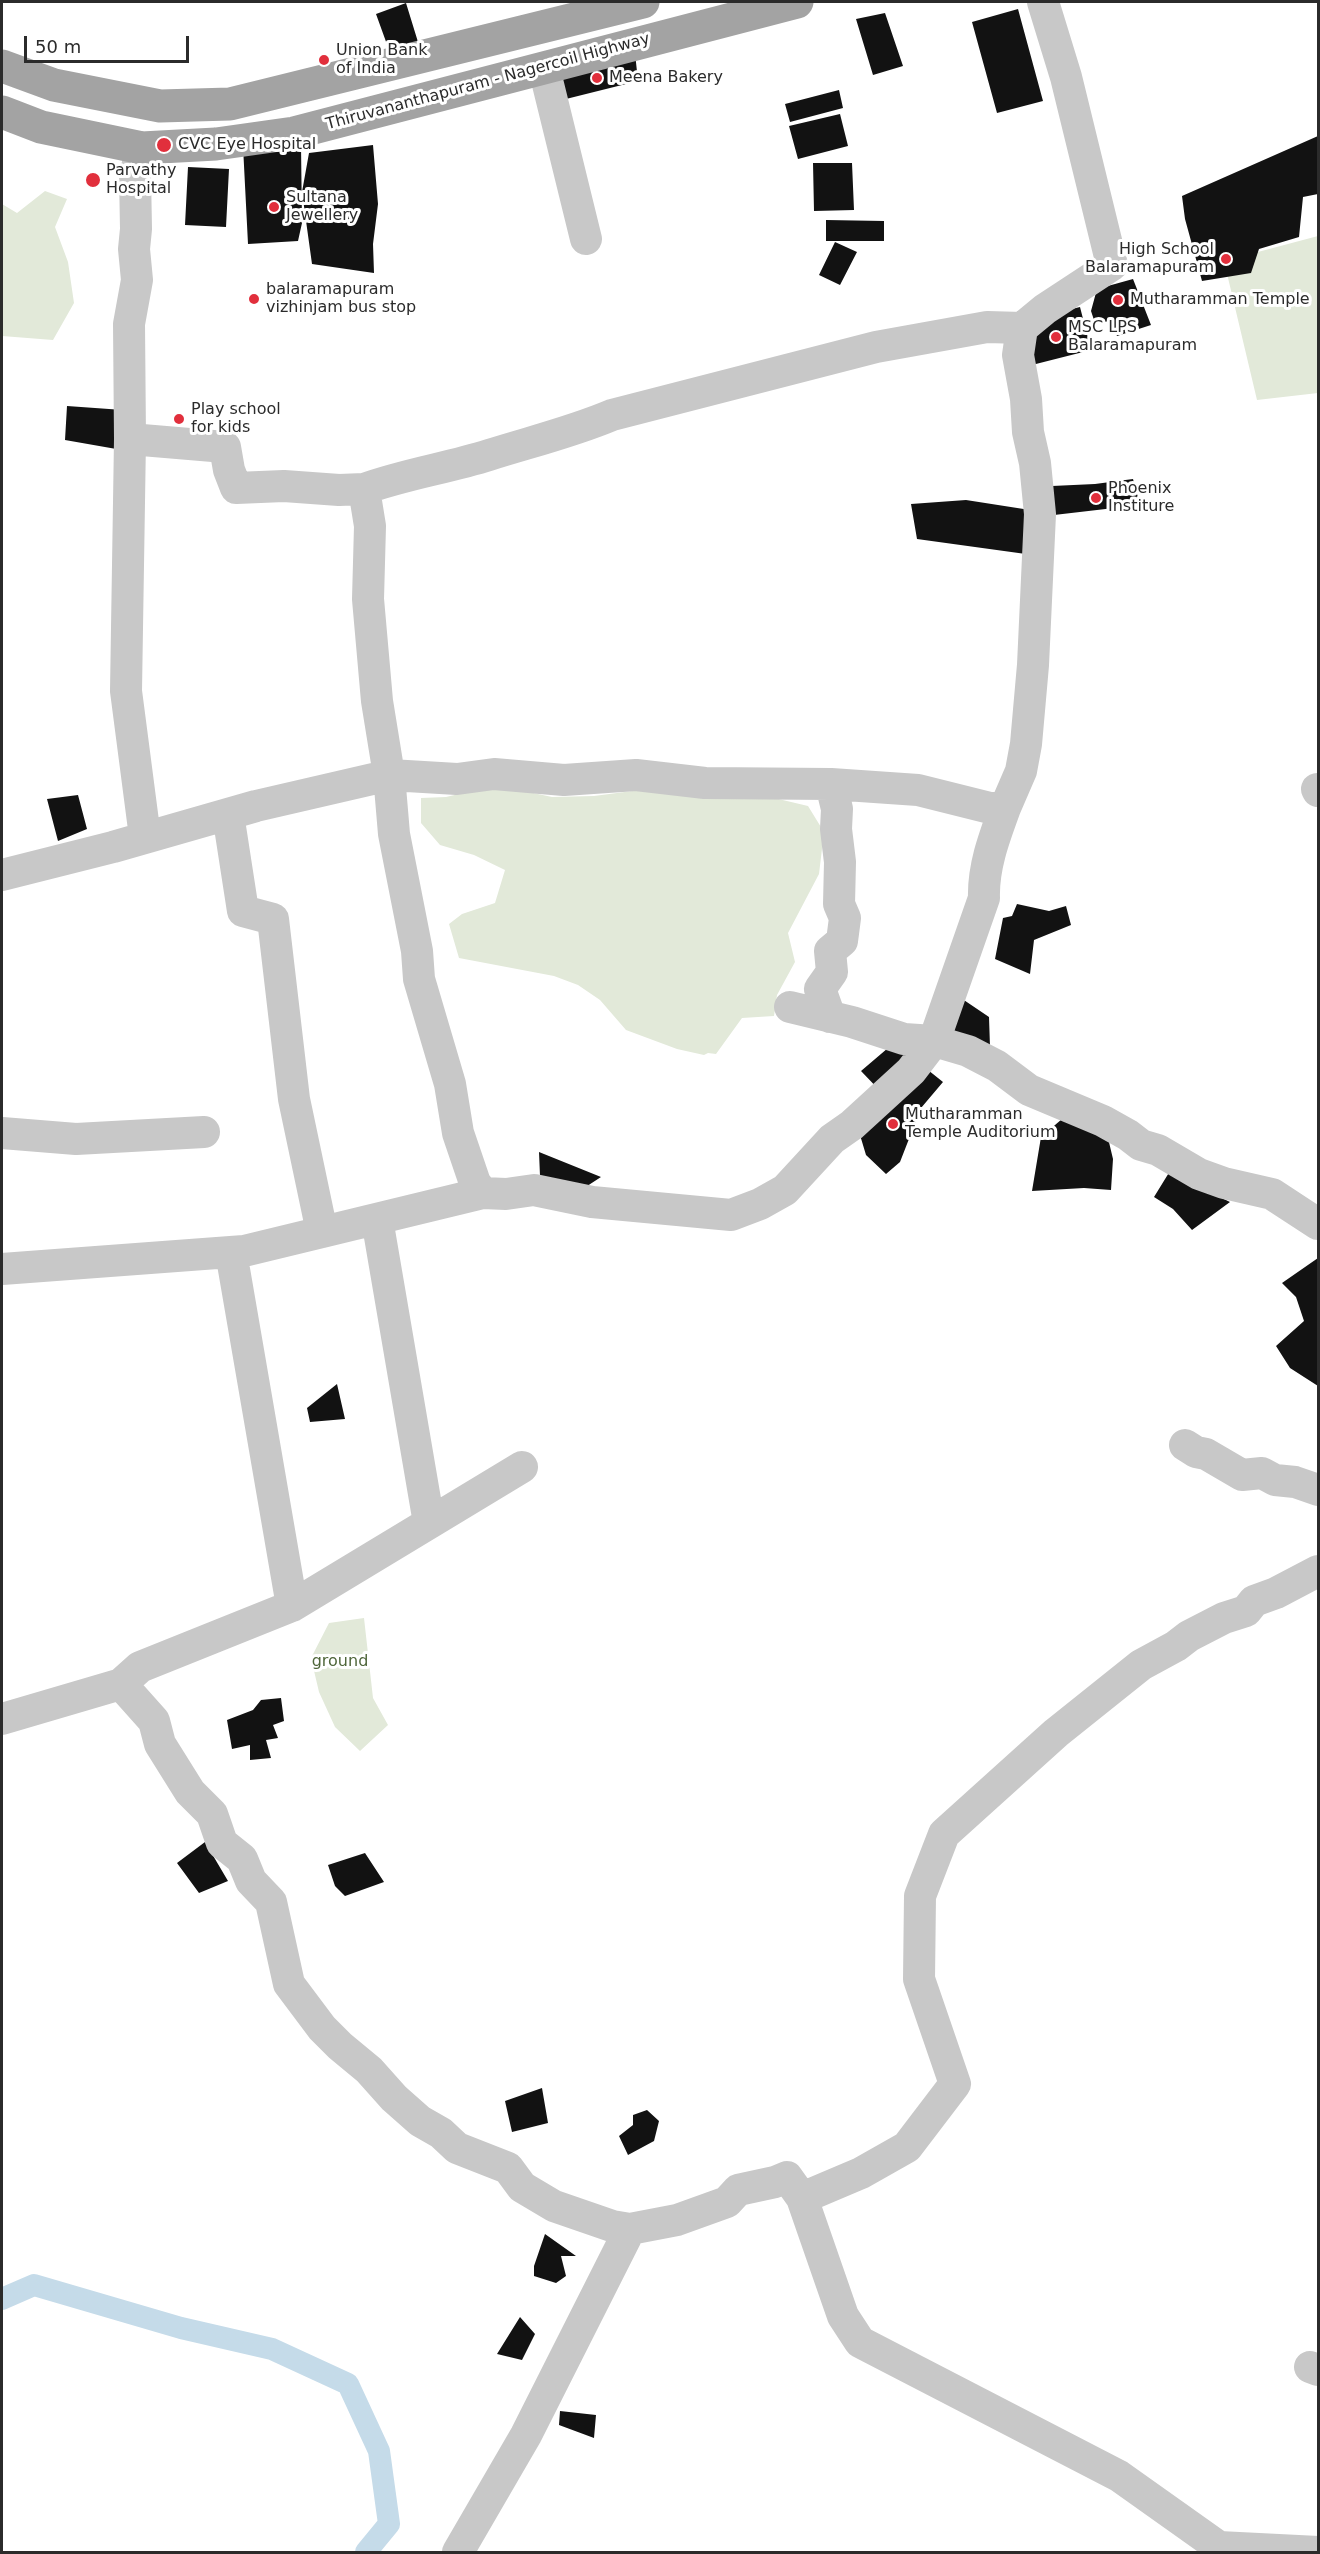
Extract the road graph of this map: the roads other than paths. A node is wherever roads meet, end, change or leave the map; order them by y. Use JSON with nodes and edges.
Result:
{"nodes":[{"id":1,"x":643,"y":2,"type":"edge"},
{"id":2,"x":797,"y":2,"type":"edge"},
{"id":3,"x":1043,"y":2,"type":"edge"},
{"id":4,"x":2,"y":66,"type":"edge"},
{"id":5,"x":544,"y":68,"type":"junction"},
{"id":6,"x":2,"y":112,"type":"edge"},
{"id":7,"x":142,"y":147,"type":"junction"},
{"id":8,"x":586,"y":239,"type":"dead end"},
{"id":9,"x":1022,"y":328,"type":"junction"},
{"id":10,"x":130,"y":439,"type":"junction"},
{"id":11,"x":364,"y":489,"type":"junction"},
{"id":12,"x":389,"y":775,"type":"junction"},
{"id":13,"x":831,"y":784,"type":"junction"},
{"id":14,"x":1005,"y":808,"type":"junction"},
{"id":15,"x":228,"y":814,"type":"junction"},
{"id":16,"x":145,"y":837,"type":"junction"},
{"id":17,"x":2,"y":875,"type":"edge"},
{"id":18,"x":790,"y":1006,"type":"dead end"},
{"id":19,"x":830,"y":1017,"type":"junction"},
{"id":20,"x":934,"y":1041,"type":"junction"},
{"id":21,"x":204,"y":1132,"type":"dead end"},
{"id":22,"x":2,"y":1133,"type":"edge"},
{"id":23,"x":483,"y":1193,"type":"junction"},
{"id":24,"x":377,"y":1219,"type":"junction"},
{"id":25,"x":1318,"y":1224,"type":"edge"},
{"id":26,"x":322,"y":1232,"type":"junction"},
{"id":27,"x":231,"y":1252,"type":"junction"},
{"id":28,"x":2,"y":1269,"type":"edge"},
{"id":29,"x":1185,"y":1446,"type":"dead end"},
{"id":30,"x":522,"y":1467,"type":"dead end"},
{"id":31,"x":1318,"y":1490,"type":"edge"},
{"id":32,"x":429,"y":1523,"type":"junction"},
{"id":33,"x":1318,"y":1571,"type":"edge"},
{"id":34,"x":292,"y":1606,"type":"junction"},
{"id":35,"x":121,"y":1684,"type":"junction"},
{"id":36,"x":2,"y":1719,"type":"edge"},
{"id":37,"x":802,"y":2198,"type":"junction"},
{"id":38,"x":630,"y":2229,"type":"junction"},
{"id":39,"x":1219,"y":2550,"type":"edge"},
{"id":40,"x":1318,"y":2552,"type":"edge"},
{"id":41,"x":458,"y":2553,"type":"edge"}],
"edges":[{"from":1,"to":4,"type":"main road"},
{"from":2,"to":5,"type":"main road","name":"Thiruvananthapuram - Nagercoil Highway"},
{"from":3,"to":9,"type":"street"},
{"from":5,"to":7,"type":"main road","name":"Thiruvananthapuram - Nagercoil Highway"},
{"from":5,"to":8,"type":"street"},
{"from":6,"to":7,"type":"main road","name":"Thiruvananthapuram - Nagercoil Highway"},
{"from":7,"to":10,"type":"street"},
{"from":9,"to":11,"type":"street"},
{"from":9,"to":14,"type":"street"},
{"from":10,"to":11,"type":"street"},
{"from":10,"to":16,"type":"street"},
{"from":11,"to":12,"type":"street"},
{"from":12,"to":13,"type":"street"},
{"from":12,"to":15,"type":"street"},
{"from":12,"to":23,"type":"street"},
{"from":13,"to":14,"type":"street"},
{"from":13,"to":19,"type":"street"},
{"from":14,"to":20,"type":"street"},
{"from":15,"to":16,"type":"street"},
{"from":15,"to":26,"type":"street"},
{"from":16,"to":17,"type":"street"},
{"from":18,"to":19,"type":"street"},
{"from":19,"to":20,"type":"street"},
{"from":20,"to":23,"type":"street"},
{"from":20,"to":25,"type":"street"},
{"from":21,"to":22,"type":"street"},
{"from":23,"to":24,"type":"street"},
{"from":24,"to":26,"type":"street"},
{"from":24,"to":32,"type":"street"},
{"from":26,"to":27,"type":"street"},
{"from":27,"to":28,"type":"street"},
{"from":27,"to":34,"type":"street"},
{"from":29,"to":31,"type":"street"},
{"from":30,"to":32,"type":"street"},
{"from":32,"to":34,"type":"street"},
{"from":33,"to":37,"type":"street"},
{"from":34,"to":35,"type":"street"},
{"from":35,"to":36,"type":"street"},
{"from":35,"to":38,"type":"street"},
{"from":37,"to":38,"type":"street"},
{"from":37,"to":39,"type":"street"},
{"from":38,"to":41,"type":"street"},
{"from":39,"to":40,"type":"street"}]}
